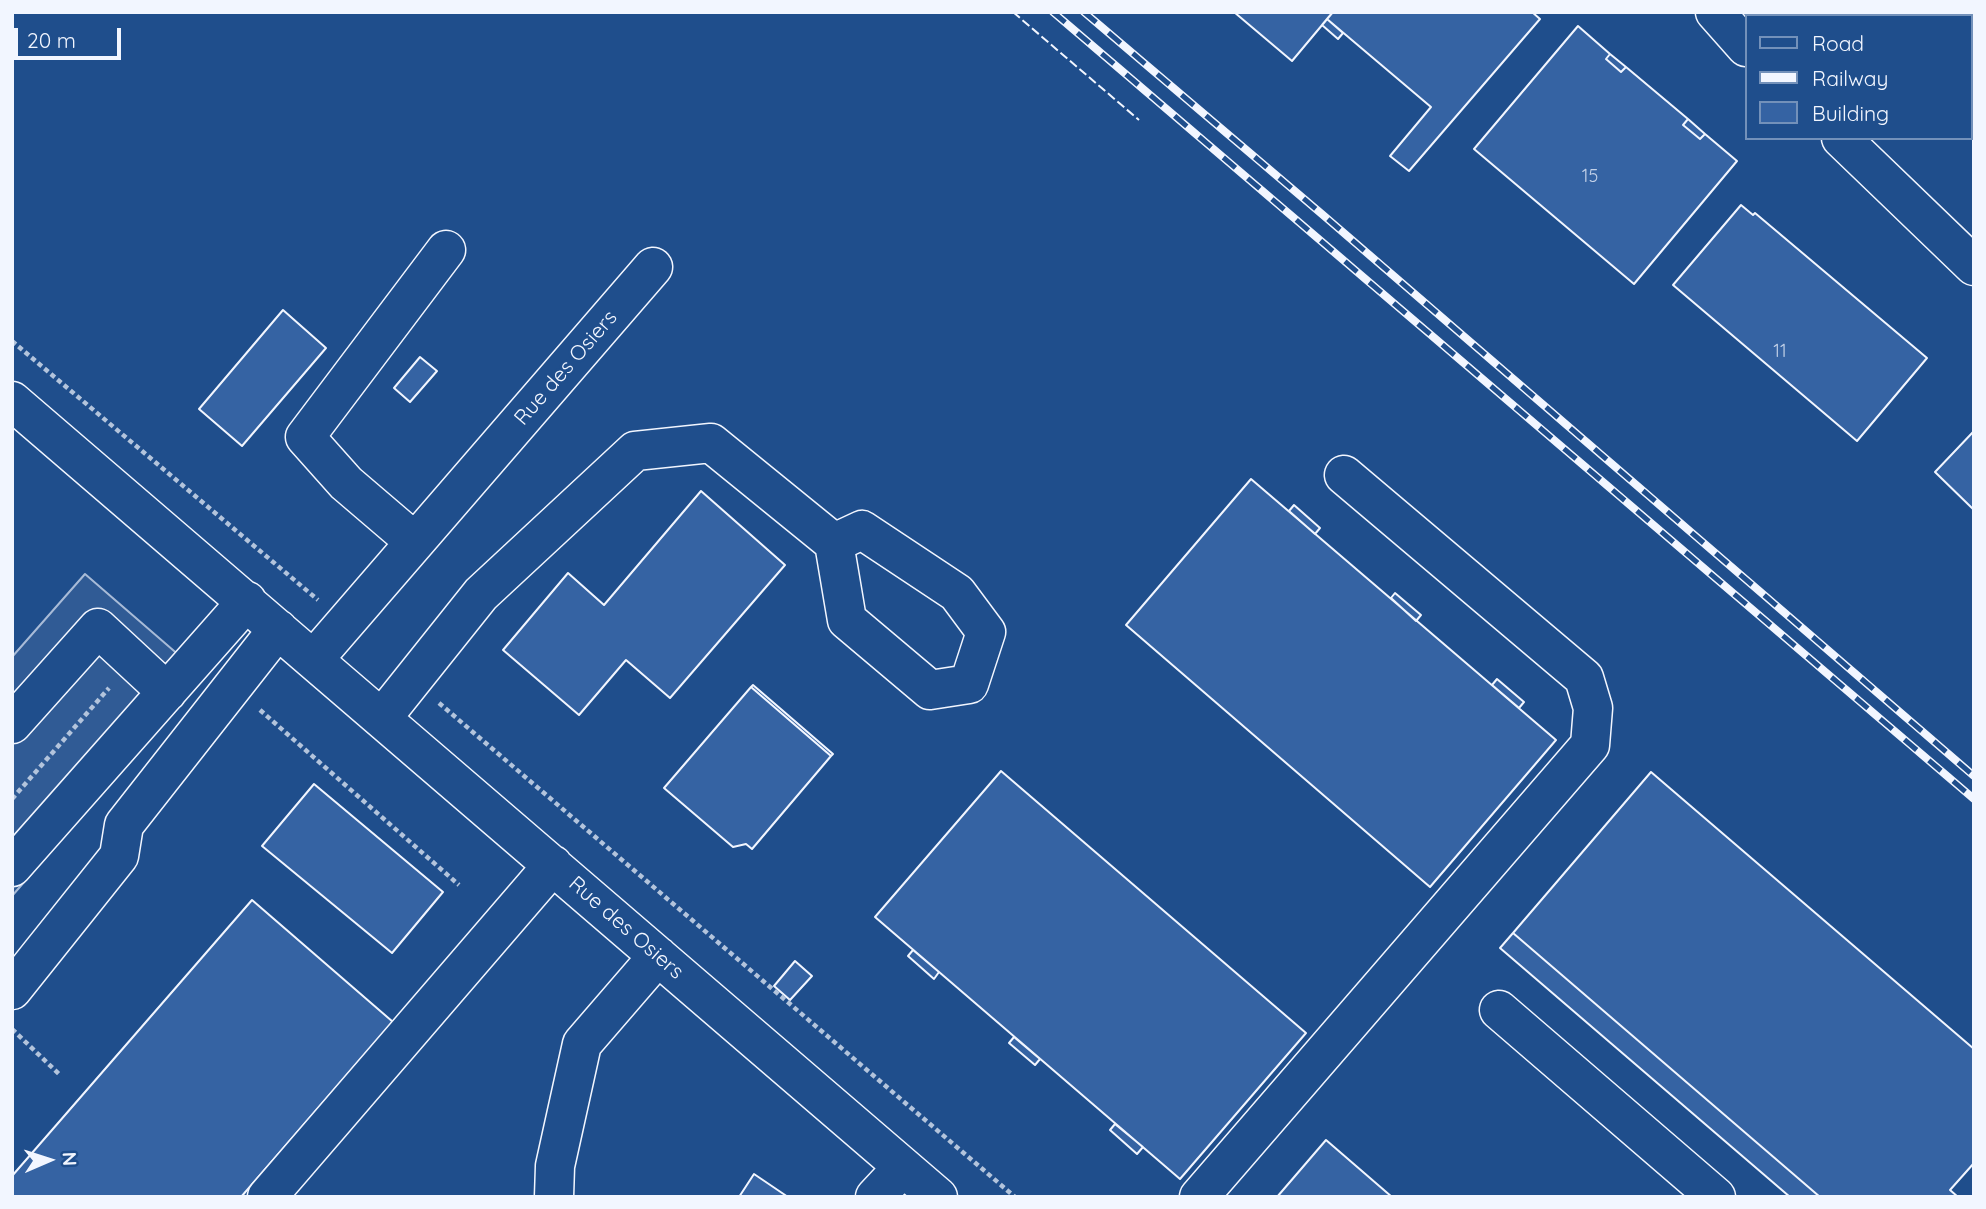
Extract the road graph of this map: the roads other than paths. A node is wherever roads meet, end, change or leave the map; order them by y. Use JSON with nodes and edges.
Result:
{"nodes":[{"id":1,"x":1715,"y":12,"type":"edge"},
{"id":2,"x":1744,"y":45,"type":"edge"},
{"id":3,"x":1843,"y":140,"type":"edge"},
{"id":4,"x":446,"y":250,"type":"dead end"},
{"id":5,"x":1974,"y":266,"type":"edge"},
{"id":6,"x":653,"y":267,"type":"dead end"},
{"id":7,"x":12,"y":401,"type":"edge"},
{"id":8,"x":1343,"y":474,"type":"dead end"},
{"id":9,"x":415,"y":542,"type":"junction"},
{"id":10,"x":834,"y":543,"type":"dead end"},
{"id":11,"x":247,"y":601,"type":"junction"},
{"id":12,"x":278,"y":629,"type":"junction"},
{"id":13,"x":314,"y":659,"type":"junction"},
{"id":14,"x":167,"y":692,"type":"junction"},
{"id":15,"x":382,"y":718,"type":"junction"},
{"id":16,"x":12,"y":724,"type":"edge"},
{"id":17,"x":553,"y":865,"type":"junction"},
{"id":18,"x":12,"y":867,"type":"edge"},
{"id":19,"x":658,"y":956,"type":"junction"},
{"id":20,"x":12,"y":990,"type":"edge"},
{"id":21,"x":1499,"y":1010,"type":"dead end"},
{"id":22,"x":903,"y":1167,"type":"junction"},
{"id":23,"x":267,"y":1197,"type":"edge"},
{"id":24,"x":554,"y":1197,"type":"edge"},
{"id":25,"x":875,"y":1197,"type":"edge"},
{"id":26,"x":938,"y":1197,"type":"edge"},
{"id":27,"x":1199,"y":1197,"type":"edge"},
{"id":28,"x":1716,"y":1197,"type":"edge"}],
"edges":[{"from":1,"to":2,"type":"street"},
{"from":3,"to":5,"type":"street"},
{"from":4,"to":9,"type":"street"},
{"from":6,"to":9,"type":"street","name":"Rue des Osiers"},
{"from":7,"to":11,"type":"street","name":"Rue des Osiers"},
{"from":8,"to":27,"type":"street"},
{"from":9,"to":13,"type":"street","name":"Rue des Osiers"},
{"from":10,"to":15,"type":"street"},
{"from":11,"to":12,"type":"street","name":"Rue des Osiers"},
{"from":11,"to":14,"type":"street"},
{"from":12,"to":13,"type":"street","name":"Rue des Osiers"},
{"from":12,"to":20,"type":"street"},
{"from":13,"to":15,"type":"street","name":"Rue des Osiers"},
{"from":14,"to":16,"type":"street"},
{"from":14,"to":18,"type":"street"},
{"from":15,"to":17,"type":"street","name":"Rue des Osiers"},
{"from":17,"to":19,"type":"street","name":"Rue des Osiers"},
{"from":17,"to":23,"type":"street"},
{"from":19,"to":22,"type":"street","name":"Rue des Osiers"},
{"from":19,"to":24,"type":"street"},
{"from":21,"to":28,"type":"street"},
{"from":22,"to":25,"type":"street"},
{"from":22,"to":26,"type":"street","name":"Rue des Osiers"}]}
